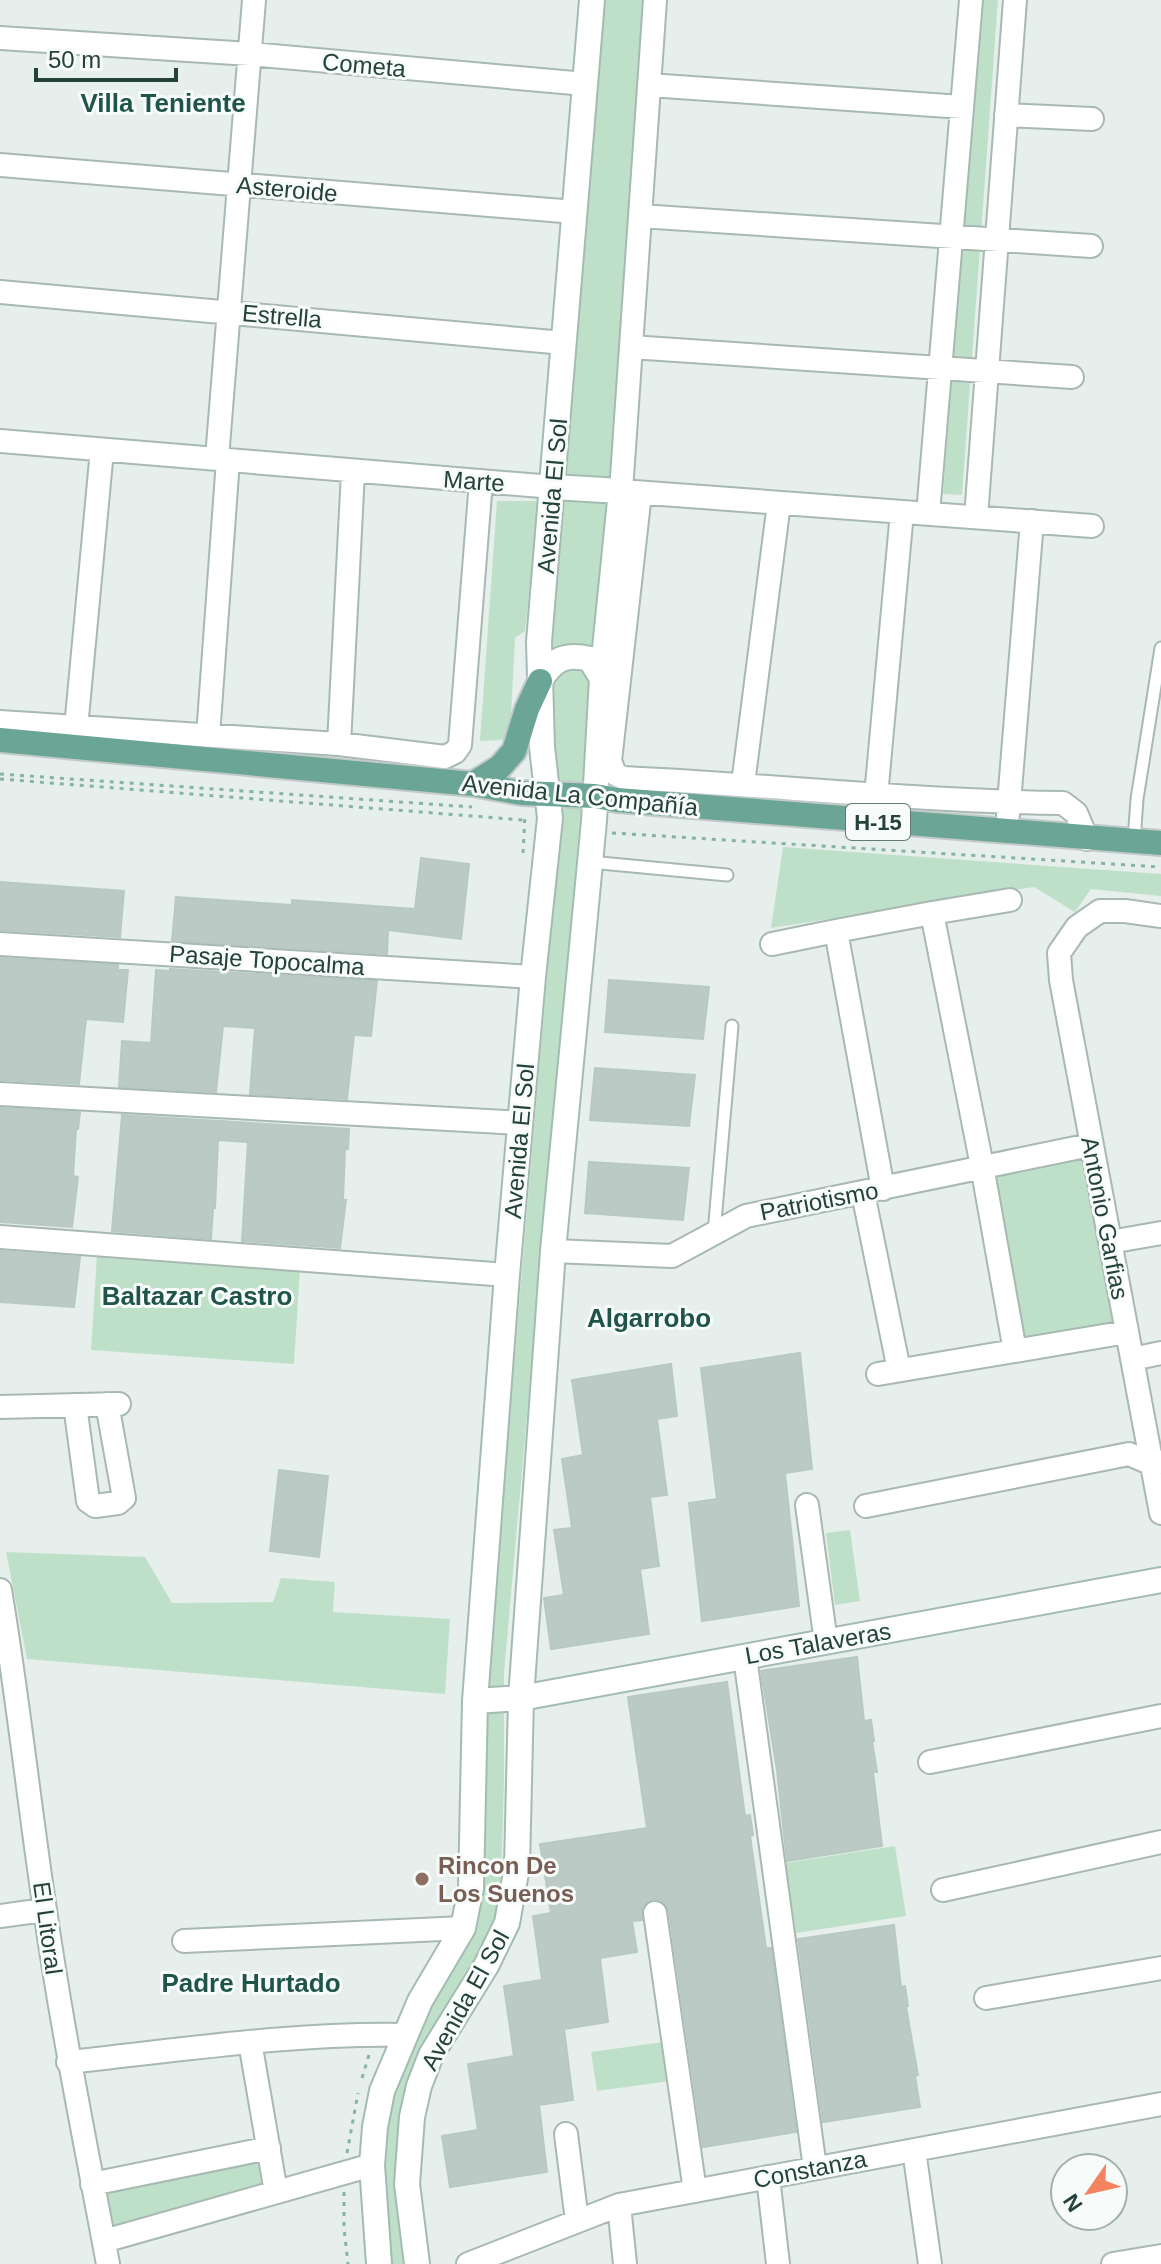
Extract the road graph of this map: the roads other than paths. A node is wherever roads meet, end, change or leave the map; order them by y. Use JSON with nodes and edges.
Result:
{"nodes":[{"id":1,"x":254,"y":0,"type":"edge"},
{"id":2,"x":592,"y":0,"type":"edge"},
{"id":3,"x":655,"y":0,"type":"edge"},
{"id":4,"x":971,"y":0,"type":"edge"},
{"id":5,"x":1015,"y":0,"type":"edge"},
{"id":6,"x":0,"y":38,"type":"edge"},
{"id":7,"x":250,"y":54,"type":"junction"},
{"id":8,"x":585,"y":84,"type":"junction"},
{"id":9,"x":649,"y":85,"type":"junction"},
{"id":10,"x":962,"y":107,"type":"junction"},
{"id":11,"x":1006,"y":115,"type":"junction"},
{"id":12,"x":1092,"y":119,"type":"dead end"},
{"id":13,"x":0,"y":165,"type":"edge"},
{"id":14,"x":239,"y":185,"type":"junction"},
{"id":15,"x":575,"y":212,"type":"junction"},
{"id":16,"x":640,"y":216,"type":"junction"},
{"id":17,"x":951,"y":237,"type":"junction"},
{"id":18,"x":998,"y":240,"type":"junction"},
{"id":19,"x":1091,"y":246,"type":"dead end"},
{"id":20,"x":0,"y":292,"type":"edge"},
{"id":21,"x":229,"y":311,"type":"junction"},
{"id":22,"x":564,"y":343,"type":"junction"},
{"id":23,"x":631,"y":347,"type":"junction"},
{"id":24,"x":941,"y":368,"type":"junction"},
{"id":25,"x":989,"y":371,"type":"junction"},
{"id":26,"x":1072,"y":377,"type":"dead end"},
{"id":27,"x":0,"y":441,"type":"edge"},
{"id":28,"x":102,"y":450,"type":"junction"},
{"id":29,"x":222,"y":459,"type":"junction"},
{"id":30,"x":353,"y":472,"type":"junction"},
{"id":31,"x":481,"y":481,"type":"junction"},
{"id":32,"x":553,"y":487,"type":"junction"},
{"id":33,"x":630,"y":492,"type":"junction"},
{"id":34,"x":779,"y":503,"type":"junction"},
{"id":35,"x":902,"y":512,"type":"junction"},
{"id":36,"x":928,"y":514,"type":"junction"},
{"id":37,"x":976,"y":517,"type":"junction"},
{"id":38,"x":1032,"y":521,"type":"junction"},
{"id":39,"x":1092,"y":526,"type":"dead end"},
{"id":40,"x":1161,"y":648,"type":"edge"},
{"id":41,"x":602,"y":678,"type":"junction"},
{"id":42,"x":540,"y":681,"type":"junction"},
{"id":43,"x":0,"y":722,"type":"edge"},
{"id":44,"x":76,"y":728,"type":"junction"},
{"id":45,"x":208,"y":736,"type":"junction"},
{"id":46,"x":0,"y":740,"type":"edge"},
{"id":47,"x":339,"y":744,"type":"junction"},
{"id":48,"x":473,"y":784,"type":"junction"},
{"id":49,"x":743,"y":784,"type":"junction"},
{"id":50,"x":550,"y":794,"type":"junction"},
{"id":51,"x":595,"y":796,"type":"junction"},
{"id":52,"x":876,"y":796,"type":"junction"},
{"id":53,"x":1008,"y":802,"type":"junction"},
{"id":54,"x":1007,"y":832,"type":"junction"},
{"id":55,"x":1087,"y":839,"type":"junction"},
{"id":56,"x":1134,"y":842,"type":"junction"},
{"id":57,"x":1161,"y":843,"type":"edge"},
{"id":58,"x":590,"y":862,"type":"junction"},
{"id":59,"x":727,"y":875,"type":"dead end"},
{"id":60,"x":1010,"y":900,"type":"dead end"},
{"id":61,"x":932,"y":913,"type":"junction"},
{"id":62,"x":1161,"y":916,"type":"edge"},
{"id":63,"x":836,"y":931,"type":"junction"},
{"id":64,"x":0,"y":944,"type":"edge"},
{"id":65,"x":772,"y":944,"type":"dead end"},
{"id":66,"x":533,"y":977,"type":"junction"},
{"id":67,"x":732,"y":1026,"type":"dead end"},
{"id":68,"x":0,"y":1094,"type":"edge"},
{"id":69,"x":521,"y":1123,"type":"junction"},
{"id":70,"x":1090,"y":1145,"type":"junction"},
{"id":71,"x":982,"y":1166,"type":"junction"},
{"id":72,"x":873,"y":1191,"type":"junction"},
{"id":73,"x":714,"y":1233,"type":"junction"},
{"id":74,"x":1161,"y":1233,"type":"edge"},
{"id":75,"x":0,"y":1237,"type":"edge"},
{"id":76,"x":1110,"y":1242,"type":"junction"},
{"id":77,"x":553,"y":1251,"type":"junction"},
{"id":78,"x":507,"y":1275,"type":"junction"},
{"id":79,"x":1127,"y":1332,"type":"junction"},
{"id":80,"x":1015,"y":1351,"type":"junction"},
{"id":81,"x":1161,"y":1353,"type":"edge"},
{"id":82,"x":1132,"y":1359,"type":"junction"},
{"id":83,"x":75,"y":1405,"type":"junction"},
{"id":84,"x":0,"y":1407,"type":"edge"},
{"id":85,"x":1156,"y":1463,"type":"edge"},
{"id":86,"x":807,"y":1505,"type":"dead end"},
{"id":87,"x":866,"y":1506,"type":"dead end"},
{"id":88,"x":1161,"y":1513,"type":"edge"},
{"id":89,"x":1161,"y":1580,"type":"edge"},
{"id":90,"x":0,"y":1590,"type":"edge"},
{"id":91,"x":826,"y":1642,"type":"junction"},
{"id":92,"x":745,"y":1657,"type":"junction"},
{"id":93,"x":7,"y":1676,"type":"edge"},
{"id":94,"x":521,"y":1698,"type":"junction"},
{"id":95,"x":475,"y":1701,"type":"junction"},
{"id":96,"x":1161,"y":1716,"type":"edge"},
{"id":97,"x":930,"y":1762,"type":"dead end"},
{"id":98,"x":1161,"y":1842,"type":"edge"},
{"id":99,"x":943,"y":1890,"type":"dead end"},
{"id":100,"x":44,"y":1910,"type":"junction"},
{"id":101,"x":655,"y":1913,"type":"dead end"},
{"id":102,"x":0,"y":1916,"type":"edge"},
{"id":103,"x":463,"y":1928,"type":"junction"},
{"id":104,"x":184,"y":1941,"type":"dead end"},
{"id":105,"x":1161,"y":1968,"type":"edge"},
{"id":106,"x":986,"y":1998,"type":"dead end"},
{"id":107,"x":404,"y":2035,"type":"junction"},
{"id":108,"x":250,"y":2042,"type":"junction"},
{"id":109,"x":68,"y":2062,"type":"junction"},
{"id":110,"x":1161,"y":2104,"type":"edge"},
{"id":111,"x":566,"y":2134,"type":"dead end"},
{"id":112,"x":269,"y":2148,"type":"junction"},
{"id":113,"x":914,"y":2150,"type":"junction"},
{"id":114,"x":372,"y":2165,"type":"junction"},
{"id":115,"x":815,"y":2168,"type":"junction"},
{"id":116,"x":768,"y":2177,"type":"junction"},
{"id":117,"x":92,"y":2184,"type":"junction"},
{"id":118,"x":695,"y":2191,"type":"junction"},
{"id":119,"x":276,"y":2192,"type":"junction"},
{"id":120,"x":619,"y":2205,"type":"junction"},
{"id":121,"x":577,"y":2221,"type":"junction"},
{"id":122,"x":104,"y":2241,"type":"junction"},
{"id":123,"x":1161,"y":2256,"type":"edge"},
{"id":124,"x":108,"y":2264,"type":"edge"},
{"id":125,"x":379,"y":2264,"type":"edge"},
{"id":126,"x":417,"y":2264,"type":"edge"},
{"id":127,"x":468,"y":2264,"type":"edge"},
{"id":128,"x":625,"y":2264,"type":"edge"},
{"id":129,"x":778,"y":2264,"type":"edge"},
{"id":130,"x":930,"y":2264,"type":"edge"},
{"id":131,"x":1113,"y":2264,"type":"edge"}],
"edges":[{"from":1,"to":7,"type":"street"},
{"from":2,"to":8,"type":"main road","name":"Avenida El Sol"},
{"from":3,"to":9,"type":"street"},
{"from":4,"to":10,"type":"street"},
{"from":5,"to":11,"type":"street"},
{"from":6,"to":7,"type":"street","name":"Cometa"},
{"from":7,"to":8,"type":"street","name":"Cometa"},
{"from":7,"to":14,"type":"street"},
{"from":8,"to":15,"type":"main road","name":"Avenida El Sol"},
{"from":9,"to":10,"type":"street"},
{"from":9,"to":16,"type":"street"},
{"from":10,"to":17,"type":"street"},
{"from":11,"to":12,"type":"street"},
{"from":11,"to":18,"type":"street"},
{"from":13,"to":14,"type":"street","name":"Asteroide"},
{"from":14,"to":15,"type":"street","name":"Asteroide"},
{"from":14,"to":21,"type":"street"},
{"from":15,"to":22,"type":"main road","name":"Avenida El Sol"},
{"from":16,"to":17,"type":"street"},
{"from":16,"to":23,"type":"street"},
{"from":17,"to":18,"type":"street"},
{"from":17,"to":24,"type":"street"},
{"from":18,"to":19,"type":"street"},
{"from":18,"to":25,"type":"street"},
{"from":20,"to":21,"type":"street","name":"Estrella"},
{"from":21,"to":22,"type":"street","name":"Estrella"},
{"from":21,"to":29,"type":"street"},
{"from":22,"to":32,"type":"main road","name":"Avenida El Sol"},
{"from":23,"to":24,"type":"street"},
{"from":23,"to":33,"type":"street"},
{"from":24,"to":25,"type":"street"},
{"from":24,"to":36,"type":"street"},
{"from":25,"to":26,"type":"street"},
{"from":25,"to":37,"type":"street"},
{"from":27,"to":28,"type":"street","name":"Marte"},
{"from":28,"to":29,"type":"street","name":"Marte"},
{"from":28,"to":44,"type":"street"},
{"from":29,"to":30,"type":"street","name":"Marte"},
{"from":29,"to":45,"type":"street"},
{"from":30,"to":31,"type":"street","name":"Marte"},
{"from":30,"to":47,"type":"street"},
{"from":31,"to":32,"type":"street","name":"Marte"},
{"from":31,"to":47,"type":"street"},
{"from":32,"to":33,"type":"main road","name":"Marte"},
{"from":32,"to":42,"type":"main road","name":"Avenida El Sol"},
{"from":33,"to":34,"type":"street","name":"Marte"},
{"from":33,"to":41,"type":"main road","name":"Avenida El Sol"},
{"from":33,"to":49,"type":"street"},
{"from":34,"to":35,"type":"street","name":"Marte"},
{"from":34,"to":49,"type":"street"},
{"from":35,"to":36,"type":"street","name":"Marte"},
{"from":35,"to":52,"type":"street"},
{"from":36,"to":37,"type":"street","name":"Marte"},
{"from":37,"to":38,"type":"street","name":"Marte"},
{"from":38,"to":39,"type":"street","name":"Marte"},
{"from":38,"to":53,"type":"street"},
{"from":40,"to":56,"type":"lane"},
{"from":41,"to":42,"type":"main road"},
{"from":41,"to":51,"type":"main road","name":"Avenida El Sol"},
{"from":42,"to":48,"type":"main road"},
{"from":42,"to":50,"type":"main road","name":"Avenida El Sol"},
{"from":43,"to":44,"type":"street"},
{"from":44,"to":45,"type":"street"},
{"from":45,"to":47,"type":"street"},
{"from":46,"to":48,"type":"main road","name":"Avenida La Compañía","number":"H-15"},
{"from":48,"to":50,"type":"main road","name":"Avenida La Compañía","number":"H-15"},
{"from":49,"to":52,"type":"street"},
{"from":50,"to":51,"type":"main road","name":"Avenida La Compañía","number":"H-15"},
{"from":50,"to":66,"type":"main road","name":"Avenida El Sol"},
{"from":51,"to":54,"type":"main road","name":"Avenida La Compañía","number":"H-15"},
{"from":51,"to":58,"type":"main road","name":"Avenida El Sol"},
{"from":52,"to":53,"type":"street"},
{"from":53,"to":54,"type":"street"},
{"from":53,"to":55,"type":"street"},
{"from":54,"to":55,"type":"main road","name":"Avenida La Compañía","number":"H-15"},
{"from":55,"to":56,"type":"main road","name":"Avenida La Compañía","number":"H-15"},
{"from":56,"to":57,"type":"main road","name":"Avenida La Compañía","number":"H-15"},
{"from":58,"to":59,"type":"lane"},
{"from":58,"to":77,"type":"main road","name":"Avenida El Sol"},
{"from":60,"to":61,"type":"street"},
{"from":61,"to":63,"type":"street"},
{"from":61,"to":71,"type":"street"},
{"from":62,"to":70,"type":"street","name":"Antonio Garfias"},
{"from":63,"to":65,"type":"street"},
{"from":63,"to":72,"type":"street"},
{"from":64,"to":66,"type":"street","name":"Pasaje Topocalma"},
{"from":66,"to":69,"type":"main road","name":"Avenida El Sol"},
{"from":67,"to":73,"type":"lane"},
{"from":68,"to":69,"type":"street"},
{"from":69,"to":78,"type":"main road","name":"Avenida El Sol"},
{"from":70,"to":71,"type":"street","name":"Patriotismo"},
{"from":70,"to":76,"type":"street","name":"Antonio Garfias"},
{"from":71,"to":72,"type":"street","name":"Patriotismo"},
{"from":71,"to":80,"type":"street"},
{"from":72,"to":73,"type":"street","name":"Patriotismo"},
{"from":72,"to":80,"type":"street"},
{"from":73,"to":77,"type":"street","name":"Patriotismo"},
{"from":74,"to":76,"type":"street"},
{"from":75,"to":78,"type":"street"},
{"from":76,"to":79,"type":"street","name":"Antonio Garfias"},
{"from":77,"to":94,"type":"main road","name":"Avenida El Sol"},
{"from":78,"to":95,"type":"main road","name":"Avenida El Sol"},
{"from":79,"to":80,"type":"street"},
{"from":79,"to":82,"type":"street","name":"Antonio Garfias"},
{"from":81,"to":82,"type":"street"},
{"from":82,"to":85,"type":"street","name":"Antonio Garfias"},
{"from":83,"to":83,"type":"street"},
{"from":83,"to":84,"type":"street"},
{"from":85,"to":87,"type":"street"},
{"from":85,"to":88,"type":"street","name":"Antonio Garfias"},
{"from":86,"to":91,"type":"street"},
{"from":89,"to":91,"type":"main road","name":"Los Talaveras"},
{"from":90,"to":93,"type":"street","name":"El Litoral"},
{"from":91,"to":92,"type":"main road","name":"Los Talaveras"},
{"from":92,"to":94,"type":"main road","name":"Los Talaveras"},
{"from":92,"to":115,"type":"street"},
{"from":93,"to":100,"type":"street","name":"El Litoral"},
{"from":94,"to":95,"type":"main road","name":"Los Talaveras"},
{"from":94,"to":126,"type":"main road","name":"Avenida El Sol"},
{"from":95,"to":103,"type":"main road","name":"Avenida El Sol"},
{"from":96,"to":97,"type":"street"},
{"from":98,"to":99,"type":"street"},
{"from":100,"to":102,"type":"street"},
{"from":100,"to":109,"type":"street","name":"El Litoral"},
{"from":101,"to":118,"type":"street"},
{"from":103,"to":104,"type":"street"},
{"from":103,"to":107,"type":"main road","name":"Avenida El Sol"},
{"from":105,"to":106,"type":"street"},
{"from":107,"to":108,"type":"street"},
{"from":107,"to":114,"type":"main road","name":"Avenida El Sol"},
{"from":108,"to":109,"type":"street"},
{"from":108,"to":112,"type":"street"},
{"from":109,"to":117,"type":"street","name":"El Litoral"},
{"from":110,"to":113,"type":"street","name":"Constanza"},
{"from":111,"to":121,"type":"street"},
{"from":112,"to":117,"type":"street"},
{"from":112,"to":119,"type":"street"},
{"from":113,"to":115,"type":"street","name":"Constanza"},
{"from":113,"to":130,"type":"street"},
{"from":114,"to":119,"type":"street"},
{"from":114,"to":125,"type":"main road","name":"Avenida El Sol"},
{"from":115,"to":116,"type":"street","name":"Constanza"},
{"from":116,"to":118,"type":"street","name":"Constanza"},
{"from":116,"to":129,"type":"street"},
{"from":117,"to":122,"type":"street","name":"El Litoral"},
{"from":118,"to":120,"type":"street","name":"Constanza"},
{"from":119,"to":122,"type":"street"},
{"from":120,"to":121,"type":"street","name":"Constanza"},
{"from":120,"to":128,"type":"street"},
{"from":121,"to":127,"type":"street","name":"Constanza"},
{"from":122,"to":124,"type":"street","name":"El Litoral"},
{"from":123,"to":131,"type":"street"}]}
